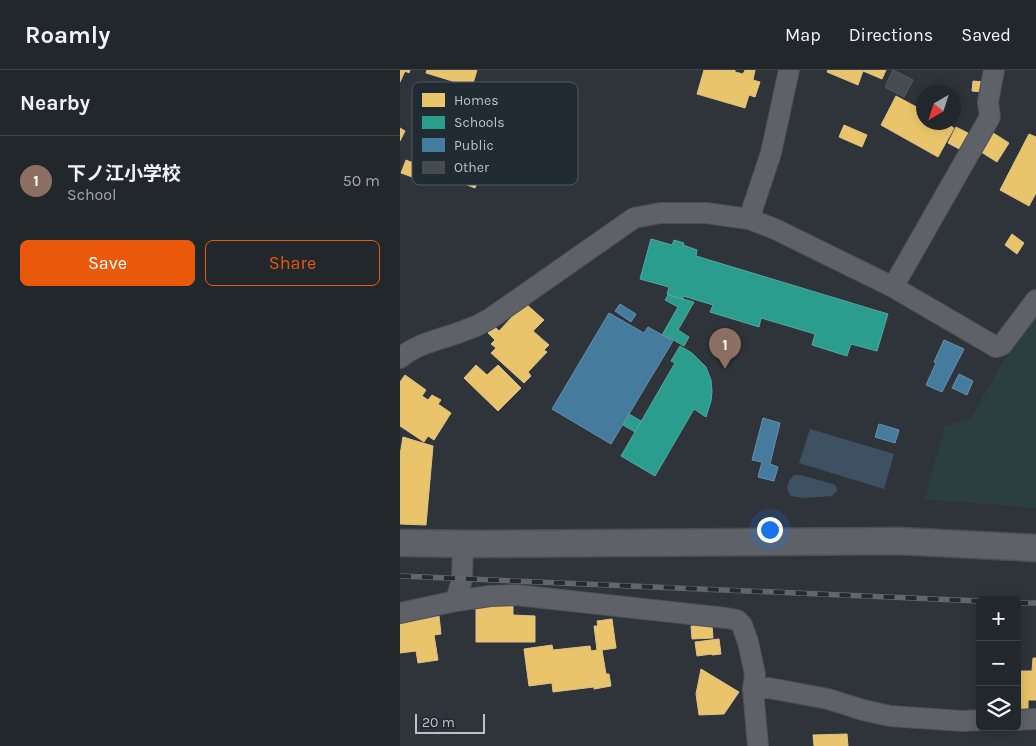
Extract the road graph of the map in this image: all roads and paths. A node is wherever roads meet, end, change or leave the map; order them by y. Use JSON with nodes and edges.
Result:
{"nodes":[{"id":1,"x":788,"y":70,"type":"edge"},
{"id":2,"x":994,"y":70,"type":"edge"},
{"id":3,"x":748,"y":219,"type":"junction"},
{"id":4,"x":893,"y":287,"type":"junction"},
{"id":5,"x":1036,"y":300,"type":"edge"},
{"id":6,"x":400,"y":358,"type":"edge"},
{"id":7,"x":400,"y":543,"type":"edge"},
{"id":8,"x":463,"y":544,"type":"junction"},
{"id":9,"x":1036,"y":548,"type":"edge"},
{"id":10,"x":456,"y":601,"type":"junction"},
{"id":11,"x":400,"y":613,"type":"edge"},
{"id":12,"x":754,"y":689,"type":"junction"},
{"id":13,"x":1036,"y":719,"type":"edge"},
{"id":14,"x":976,"y":720,"type":"edge"},
{"id":15,"x":1021,"y":720,"type":"edge"},
{"id":16,"x":758,"y":746,"type":"edge"}],
"edges":[{"from":1,"to":3,"type":"street"},
{"from":2,"to":4,"type":"street"},
{"from":3,"to":4,"type":"street"},
{"from":3,"to":6,"type":"street"},
{"from":4,"to":5,"type":"street"},
{"from":7,"to":8,"type":"street"},
{"from":8,"to":9,"type":"street"},
{"from":8,"to":10,"type":"street"},
{"from":10,"to":11,"type":"street"},
{"from":10,"to":12,"type":"street"},
{"from":12,"to":14,"type":"street"},
{"from":12,"to":16,"type":"street"},
{"from":13,"to":15,"type":"street"}]}
